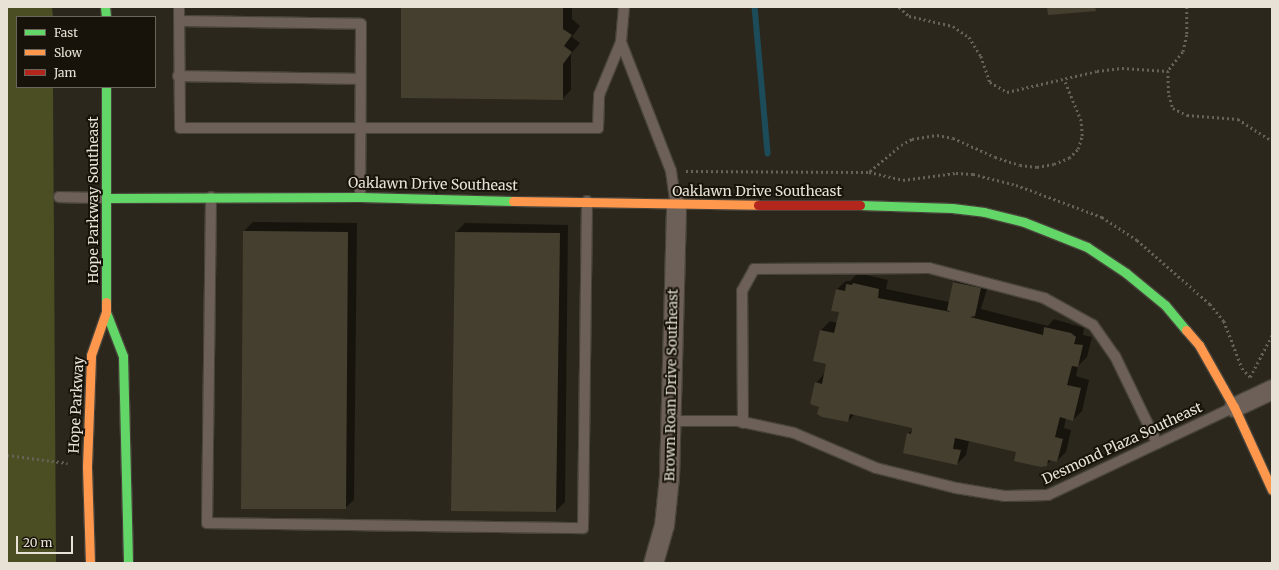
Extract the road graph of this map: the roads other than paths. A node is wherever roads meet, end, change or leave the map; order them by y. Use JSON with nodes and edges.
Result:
{"nodes":[{"id":1,"x":179,"y":7,"type":"edge"},
{"id":2,"x":624,"y":7,"type":"edge"},
{"id":3,"x":179,"y":21,"type":"junction"},
{"id":4,"x":621,"y":42,"type":"junction"},
{"id":5,"x":178,"y":76,"type":"junction"},
{"id":6,"x":360,"y":79,"type":"junction"},
{"id":7,"x":106,"y":88,"type":"edge"},
{"id":8,"x":360,"y":130,"type":"junction"},
{"id":9,"x":59,"y":197,"type":"dead end"},
{"id":10,"x":211,"y":197,"type":"junction"},
{"id":11,"x":360,"y":197,"type":"junction"},
{"id":12,"x":108,"y":198,"type":"junction"},
{"id":13,"x":587,"y":201,"type":"junction"},
{"id":14,"x":676,"y":205,"type":"junction"},
{"id":15,"x":106,"y":312,"type":"junction"},
{"id":16,"x":1272,"y":390,"type":"edge"},
{"id":17,"x":1234,"y":407,"type":"junction"},
{"id":18,"x":670,"y":421,"type":"junction"},
{"id":19,"x":743,"y":422,"type":"junction"},
{"id":20,"x":1157,"y":442,"type":"junction"},
{"id":21,"x":1272,"y":490,"type":"edge"},
{"id":22,"x":90,"y":563,"type":"edge"},
{"id":23,"x":128,"y":563,"type":"edge"},
{"id":24,"x":653,"y":563,"type":"edge"}],
"edges":[{"from":1,"to":3,"type":"lane"},
{"from":2,"to":4,"type":"lane"},
{"from":3,"to":5,"type":"lane"},
{"from":3,"to":6,"type":"lane"},
{"from":4,"to":8,"type":"lane"},
{"from":4,"to":14,"type":"lane"},
{"from":5,"to":6,"type":"lane"},
{"from":5,"to":8,"type":"lane"},
{"from":6,"to":8,"type":"lane"},
{"from":7,"to":12,"type":"street","name":"Hope Parkway Southeast"},
{"from":8,"to":11,"type":"lane"},
{"from":9,"to":12,"type":"lane"},
{"from":10,"to":11,"type":"street","name":"Oaklawn Drive Southeast"},
{"from":10,"to":12,"type":"street","name":"Oaklawn Drive Southeast"},
{"from":10,"to":13,"type":"lane"},
{"from":11,"to":13,"type":"street","name":"Oaklawn Drive Southeast"},
{"from":12,"to":15,"type":"street","name":"Hope Parkway Southeast"},
{"from":13,"to":14,"type":"street","name":"Oaklawn Drive Southeast"},
{"from":14,"to":17,"type":"street","name":"Oaklawn Drive Southeast"},
{"from":14,"to":18,"type":"street","name":"Brown Roan Drive Southeast"},
{"from":15,"to":22,"type":"street","name":"Hope Parkway"},
{"from":15,"to":23,"type":"street"},
{"from":16,"to":17,"type":"street"},
{"from":17,"to":20,"type":"lane","name":"Desmond Plaza Southeast"},
{"from":17,"to":21,"type":"street","name":"Oaklawn Drive Southeast"},
{"from":18,"to":19,"type":"lane","name":"Desmond Plaza Southeast"},
{"from":18,"to":24,"type":"street","name":"Brown Roan Drive Southeast"},
{"from":19,"to":20,"type":"lane","name":"Desmond Plaza Southeast"},
{"from":19,"to":20,"type":"lane"}]}
